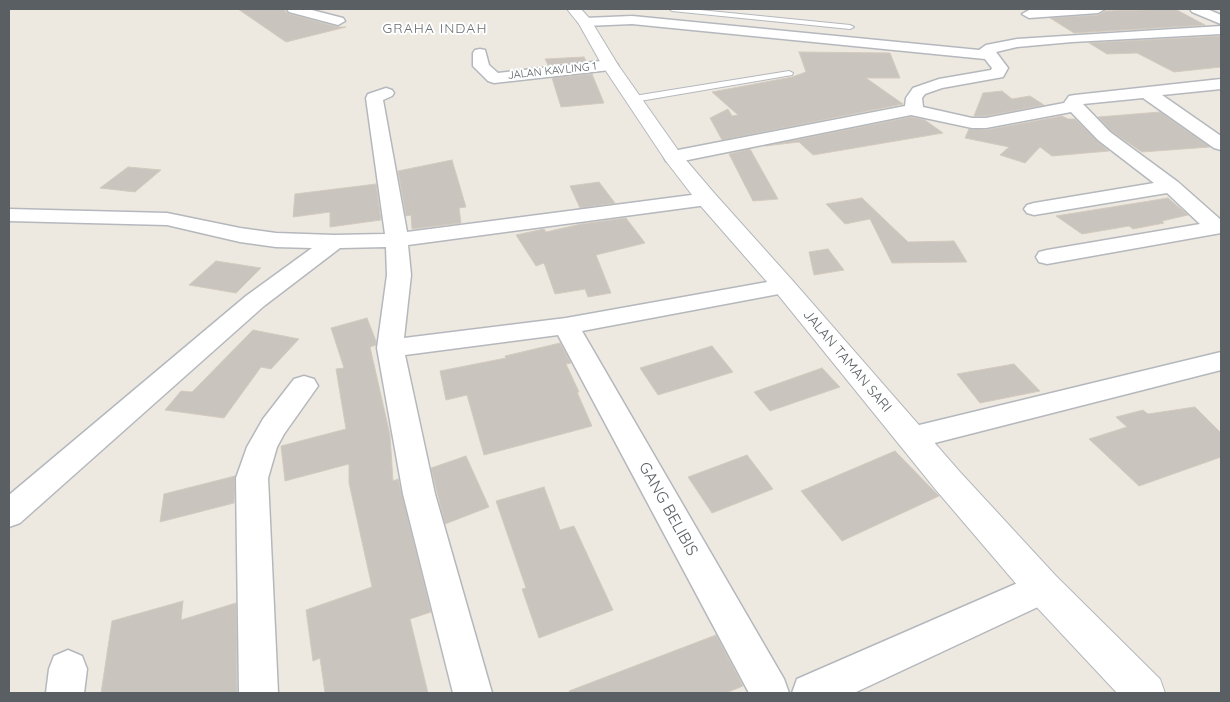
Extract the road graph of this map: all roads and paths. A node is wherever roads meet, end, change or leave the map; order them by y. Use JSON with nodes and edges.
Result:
{"nodes":[{"id":1,"x":294,"y":9,"type":"edge"},
{"id":2,"x":672,"y":9,"type":"edge"},
{"id":3,"x":1015,"y":9,"type":"edge"},
{"id":4,"x":1098,"y":9,"type":"edge"},
{"id":5,"x":1197,"y":9,"type":"edge"},
{"id":6,"x":1029,"y":14,"type":"junction"},
{"id":7,"x":580,"y":15,"type":"edge"},
{"id":8,"x":1221,"y":20,"type":"edge"},
{"id":9,"x":338,"y":21,"type":"dead end"},
{"id":10,"x":850,"y":27,"type":"dead end"},
{"id":11,"x":1221,"y":30,"type":"edge"},
{"id":12,"x":1072,"y":38,"type":"junction"},
{"id":13,"x":480,"y":53,"type":"dead end"},
{"id":14,"x":987,"y":55,"type":"junction"},
{"id":15,"x":610,"y":65,"type":"junction"},
{"id":16,"x":789,"y":73,"type":"dead end"},
{"id":17,"x":1221,"y":84,"type":"edge"},
{"id":18,"x":386,"y":93,"type":"dead end"},
{"id":19,"x":1147,"y":93,"type":"junction"},
{"id":20,"x":634,"y":98,"type":"junction"},
{"id":21,"x":1075,"y":106,"type":"junction"},
{"id":22,"x":912,"y":110,"type":"junction"},
{"id":23,"x":1221,"y":144,"type":"edge"},
{"id":24,"x":673,"y":157,"type":"junction"},
{"id":25,"x":1170,"y":186,"type":"junction"},
{"id":26,"x":707,"y":199,"type":"junction"},
{"id":27,"x":1034,"y":209,"type":"dead end"},
{"id":28,"x":1211,"y":212,"type":"edge"},
{"id":29,"x":9,"y":215,"type":"edge"},
{"id":30,"x":397,"y":240,"type":"junction"},
{"id":31,"x":334,"y":242,"type":"junction"},
{"id":32,"x":1048,"y":258,"type":"dead end"},
{"id":33,"x":784,"y":286,"type":"junction"},
{"id":34,"x":566,"y":326,"type":"junction"},
{"id":35,"x":390,"y":348,"type":"junction"},
{"id":36,"x":1221,"y":361,"type":"edge"},
{"id":37,"x":304,"y":386,"type":"dead end"},
{"id":38,"x":911,"y":438,"type":"junction"},
{"id":39,"x":9,"y":514,"type":"edge"},
{"id":40,"x":1043,"y":588,"type":"junction"},
{"id":41,"x":258,"y":693,"type":"edge"},
{"id":42,"x":472,"y":693,"type":"edge"},
{"id":43,"x":770,"y":693,"type":"edge"},
{"id":44,"x":811,"y":693,"type":"edge"},
{"id":45,"x":1145,"y":693,"type":"edge"}],
"edges":[{"from":1,"to":9,"type":"street"},
{"from":2,"to":10,"type":"lane"},
{"from":3,"to":6,"type":"street"},
{"from":4,"to":6,"type":"street"},
{"from":5,"to":8,"type":"street"},
{"from":6,"to":12,"type":"street"},
{"from":7,"to":14,"type":"street"},
{"from":7,"to":15,"type":"street","name":"JALAN TAMAN SARI"},
{"from":11,"to":12,"type":"street"},
{"from":12,"to":14,"type":"street"},
{"from":13,"to":15,"type":"street","name":"JALAN KAVLING 1"},
{"from":14,"to":22,"type":"street"},
{"from":15,"to":20,"type":"street","name":"JALAN TAMAN SARI"},
{"from":16,"to":20,"type":"lane"},
{"from":17,"to":19,"type":"street"},
{"from":18,"to":30,"type":"street"},
{"from":19,"to":21,"type":"street"},
{"from":19,"to":23,"type":"street"},
{"from":20,"to":24,"type":"street","name":"JALAN TAMAN SARI"},
{"from":21,"to":22,"type":"street"},
{"from":21,"to":25,"type":"street"},
{"from":22,"to":24,"type":"street"},
{"from":24,"to":26,"type":"street","name":"JALAN TAMAN SARI"},
{"from":25,"to":27,"type":"street"},
{"from":25,"to":28,"type":"street"},
{"from":26,"to":30,"type":"street"},
{"from":26,"to":33,"type":"street","name":"JALAN TAMAN SARI"},
{"from":28,"to":32,"type":"street"},
{"from":29,"to":31,"type":"street"},
{"from":30,"to":31,"type":"street"},
{"from":30,"to":35,"type":"street"},
{"from":31,"to":39,"type":"street"},
{"from":33,"to":34,"type":"street"},
{"from":33,"to":38,"type":"street","name":"JALAN TAMAN SARI"},
{"from":34,"to":35,"type":"street"},
{"from":34,"to":43,"type":"street","name":"GANG BELIBIS"},
{"from":35,"to":42,"type":"street"},
{"from":36,"to":38,"type":"street"},
{"from":37,"to":41,"type":"street"},
{"from":38,"to":40,"type":"street","name":"JALAN TAMAN SARI"},
{"from":40,"to":44,"type":"street"},
{"from":40,"to":45,"type":"street","name":"JALAN TAMAN SARI"}]}
